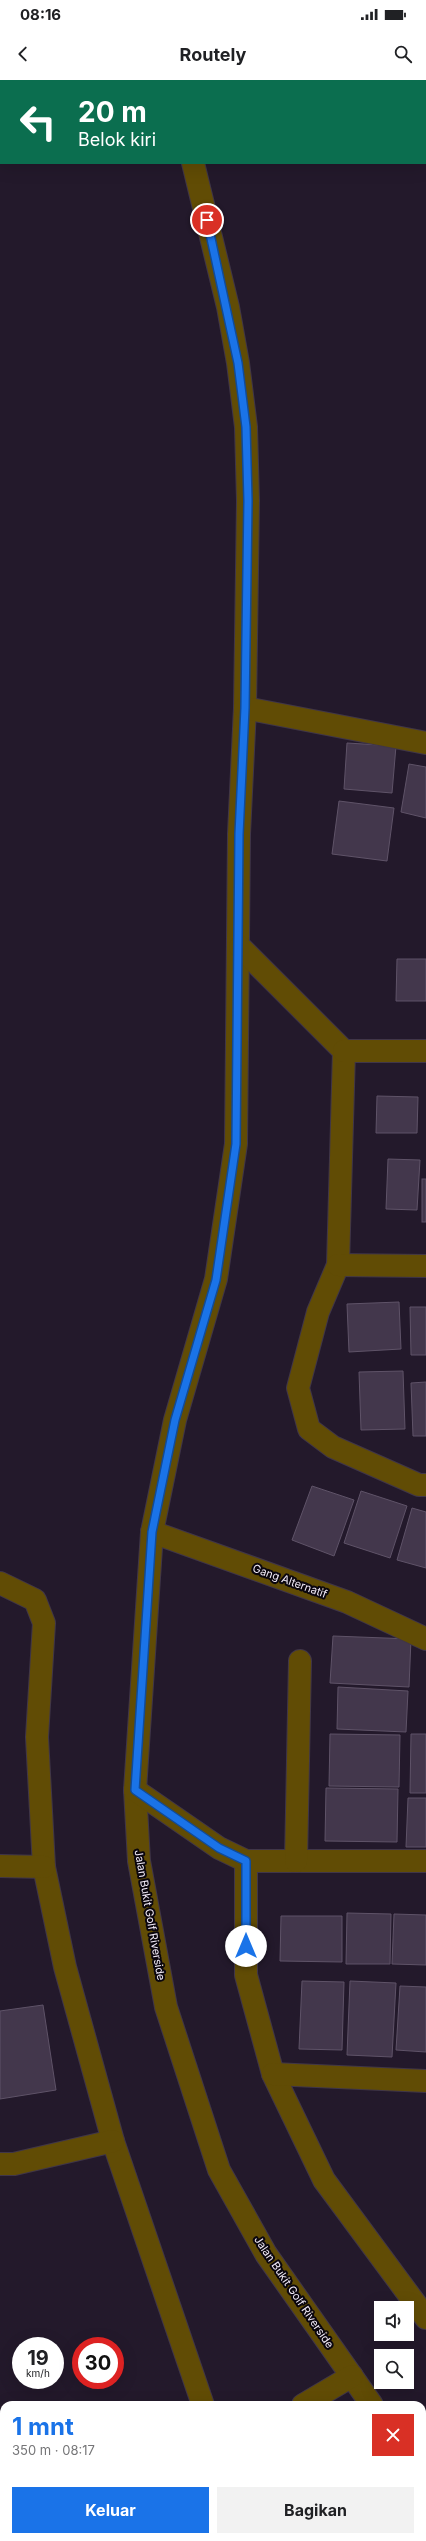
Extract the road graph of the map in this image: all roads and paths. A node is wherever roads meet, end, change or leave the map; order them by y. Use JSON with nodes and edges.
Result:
{"nodes":[{"id":1,"x":193,"y":164,"type":"edge"},
{"id":2,"x":245,"y":708,"type":"junction"},
{"id":3,"x":426,"y":743,"type":"edge"},
{"id":4,"x":240,"y":947,"type":"junction"},
{"id":5,"x":344,"y":1051,"type":"junction"},
{"id":6,"x":426,"y":1051,"type":"edge"},
{"id":7,"x":338,"y":1265,"type":"junction"},
{"id":8,"x":426,"y":1266,"type":"edge"},
{"id":9,"x":426,"y":1485,"type":"edge"},
{"id":10,"x":152,"y":1532,"type":"junction"},
{"id":11,"x":0,"y":1583,"type":"edge"},
{"id":12,"x":426,"y":1639,"type":"edge"},
{"id":13,"x":300,"y":1661,"type":"dead end"},
{"id":14,"x":135,"y":1790,"type":"junction"},
{"id":15,"x":246,"y":1861,"type":"junction"},
{"id":16,"x":296,"y":1861,"type":"junction"},
{"id":17,"x":426,"y":1861,"type":"edge"},
{"id":18,"x":0,"y":1866,"type":"edge"},
{"id":19,"x":44,"y":1867,"type":"junction"},
{"id":20,"x":273,"y":2074,"type":"junction"},
{"id":21,"x":426,"y":2081,"type":"edge"},
{"id":22,"x":113,"y":2140,"type":"junction"},
{"id":23,"x":0,"y":2164,"type":"edge"},
{"id":24,"x":426,"y":2318,"type":"edge"},
{"id":25,"x":352,"y":2376,"type":"junction"},
{"id":26,"x":202,"y":2401,"type":"edge"},
{"id":27,"x":310,"y":2401,"type":"edge"},
{"id":28,"x":369,"y":2401,"type":"edge"}],
"edges":[{"from":1,"to":2,"type":"street","name":"Jalan Bukit Golf Riverside"},
{"from":2,"to":3,"type":"street"},
{"from":2,"to":4,"type":"street","name":"Jalan Bukit Golf Riverside"},
{"from":4,"to":5,"type":"street"},
{"from":4,"to":10,"type":"street","name":"Jalan Bukit Golf Riverside"},
{"from":5,"to":6,"type":"street"},
{"from":5,"to":7,"type":"street"},
{"from":7,"to":8,"type":"street"},
{"from":7,"to":9,"type":"street"},
{"from":10,"to":12,"type":"street","name":"Gang Alternatif"},
{"from":10,"to":14,"type":"street","name":"Jalan Bukit Golf Riverside"},
{"from":11,"to":19,"type":"street"},
{"from":13,"to":16,"type":"street"},
{"from":14,"to":15,"type":"street"},
{"from":14,"to":25,"type":"street","name":"Jalan Bukit Golf Riverside"},
{"from":15,"to":16,"type":"street"},
{"from":15,"to":20,"type":"street"},
{"from":16,"to":17,"type":"street"},
{"from":18,"to":19,"type":"street"},
{"from":19,"to":22,"type":"street"},
{"from":20,"to":21,"type":"street"},
{"from":20,"to":24,"type":"street"},
{"from":22,"to":23,"type":"street"},
{"from":22,"to":26,"type":"street"},
{"from":25,"to":27,"type":"street"},
{"from":25,"to":28,"type":"street","name":"Jalan Bukit Golf Riverside"}]}
